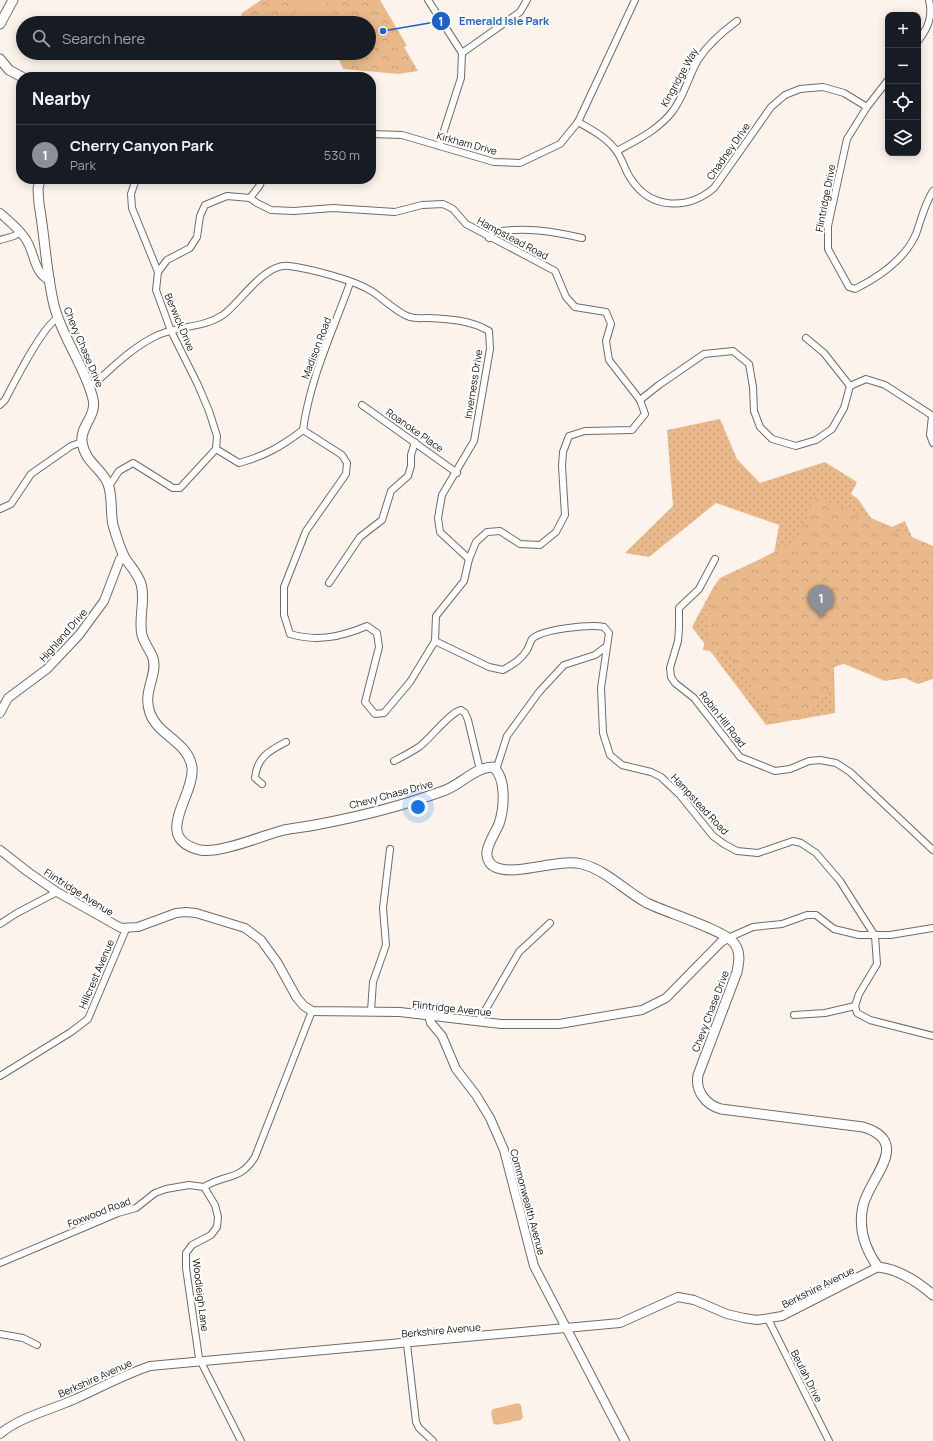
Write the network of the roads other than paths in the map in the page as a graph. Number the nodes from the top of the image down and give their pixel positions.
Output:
1 (14, 0) edge
2 (428, 0) edge
3 (527, 0) edge
4 (635, 0) edge
5 (929, 0) edge
6 (1, 21) edge
7 (737, 21) dead end
8 (921, 37) edge
9 (462, 53) junction
10 (0, 59) edge
11 (16, 74) edge
12 (885, 84) edge
13 (867, 107) junction
14 (578, 122) junction
15 (376, 134) edge
16 (439, 146) junction
17 (617, 151) junction
18 (39, 184) edge
19 (134, 184) edge
20 (260, 184) edge
21 (933, 191) edge
22 (250, 198) junction
23 (0, 213) edge
24 (20, 232) junction
25 (489, 238) junction
26 (582, 238) dead end
27 (0, 240) edge
28 (158, 272) junction
29 (50, 280) junction
30 (350, 283) junction
31 (58, 318) junction
32 (172, 331) junction
33 (806, 338) dead end
34 (89, 385) junction
35 (850, 386) junction
36 (640, 400) junction
37 (0, 405) edge
38 (362, 405) dead end
39 (933, 416) edge
40 (304, 430) junction
41 (82, 442) junction
42 (415, 442) junction
43 (933, 443) edge
44 (216, 448) junction
45 (457, 473) junction
46 (109, 486) junction
47 (0, 509) edge
48 (124, 556) junction
49 (469, 559) junction
50 (716, 560) dead end
51 (116, 570) junction
52 (133, 570) junction
53 (329, 584) dead end
54 (435, 641) junction
55 (608, 645) junction
56 (0, 713) edge
57 (286, 742) dead end
58 (394, 761) dead end
59 (480, 770) junction
60 (496, 770) junction
61 (262, 784) dead end
62 (390, 849) dead end
63 (0, 850) edge
64 (933, 850) edge
65 (56, 892) junction
66 (550, 923) dead end
67 (0, 924) edge
68 (933, 928) edge
69 (126, 929) junction
70 (875, 936) junction
71 (728, 938) junction
72 (854, 1006) junction
73 (312, 1011) junction
74 (371, 1011) junction
75 (429, 1015) junction
76 (794, 1015) dead end
77 (479, 1021) junction
78 (933, 1036) edge
79 (0, 1076) edge
80 (204, 1187) junction
81 (0, 1263) edge
82 (878, 1267) junction
83 (933, 1295) edge
84 (768, 1319) junction
85 (566, 1329) junction
86 (0, 1334) edge
87 (407, 1344) junction
88 (37, 1345) dead end
89 (201, 1363) junction
90 (0, 1434) edge
91 (241, 1441) edge
92 (433, 1441) edge
93 (625, 1441) edge
94 (829, 1441) edge

1 - 6 main road
2 - 9 street
3 - 9 street
4 - 14 street, Kirkham Drive
5 - 8 street
7 - 17 street, Kingridge Way
9 - 16 street
10 - 11 main road
12 - 13 street, Flintridge Drive
13 - 17 street, Chadney Drive
13 - 21 street, Flintridge Drive
14 - 16 street, Kirkham Drive
14 - 17 street, Chadney Drive
15 - 16 street, Kirkham Drive
18 - 29 main road, Chevy Chase Drive
19 - 28 street, Berwick Drive
20 - 22 street
22 - 25 street, Hampstead Road
22 - 28 street, Hampstead Road
23 - 24 street
24 - 27 street
24 - 29 street
25 - 26 street
25 - 36 street, Hampstead Road
28 - 32 street, Berwick Drive
29 - 31 main road, Chevy Chase Drive
30 - 32 street, Inverness Drive
30 - 40 street, Madison Road
30 - 45 street, Inverness Drive
31 - 34 main road, Chevy Chase Drive
31 - 37 street
32 - 34 street, Inverness Drive
32 - 44 street, Berwick Drive
33 - 35 street
34 - 41 main road, Chevy Chase Drive
35 - 36 street
35 - 39 street
36 - 49 street
38 - 42 street, Roanoke Place
39 - 43 street
40 - 44 street
40 - 54 street
41 - 46 main road, Chevy Chase Drive
41 - 47 street
42 - 45 street, Roanoke Place
42 - 53 street
44 - 46 street
45 - 49 street, Inverness Drive
46 - 48 main road, Chevy Chase Drive
48 - 51 street, Highland Drive
48 - 52 main road, Chevy Chase Drive
49 - 54 street
50 - 64 street, Robin Hill Road
51 - 52 street
51 - 56 street, Highland Drive
52 - 59 main road, Chevy Chase Drive
54 - 55 street, Hampstead Road
55 - 60 street
55 - 70 street, Hampstead Road
57 - 61 street
58 - 59 street
59 - 60 main road
60 - 71 main road
62 - 74 street
63 - 65 street, Flintridge Avenue
65 - 67 street
65 - 69 street, Flintridge Avenue
66 - 77 street
68 - 70 street, Flintridge Avenue
69 - 73 street
69 - 79 street, Hillcrest Avenue
70 - 71 street, Flintridge Avenue
70 - 72 street, Hampstead Road
71 - 77 street, Flintridge Avenue
71 - 82 main road, Chevy Chase Drive
72 - 76 street
72 - 78 street
73 - 74 street, Flintridge Avenue
73 - 80 street
74 - 75 street, Flintridge Avenue
75 - 77 street, Flintridge Avenue
75 - 85 street, Commonwealth Avenue
80 - 81 street, Foxwood Road
80 - 89 street, Woodleigh Lane
82 - 83 main road
82 - 84 street, Berkshire Avenue
84 - 85 street, Berkshire Avenue
84 - 94 street, Beulah Drive
85 - 87 street, Berkshire Avenue
85 - 93 street, Commonwealth Avenue
86 - 88 street
87 - 89 street, Berkshire Avenue
87 - 92 street
89 - 90 street, Berkshire Avenue
89 - 91 street, Woodleigh Lane

